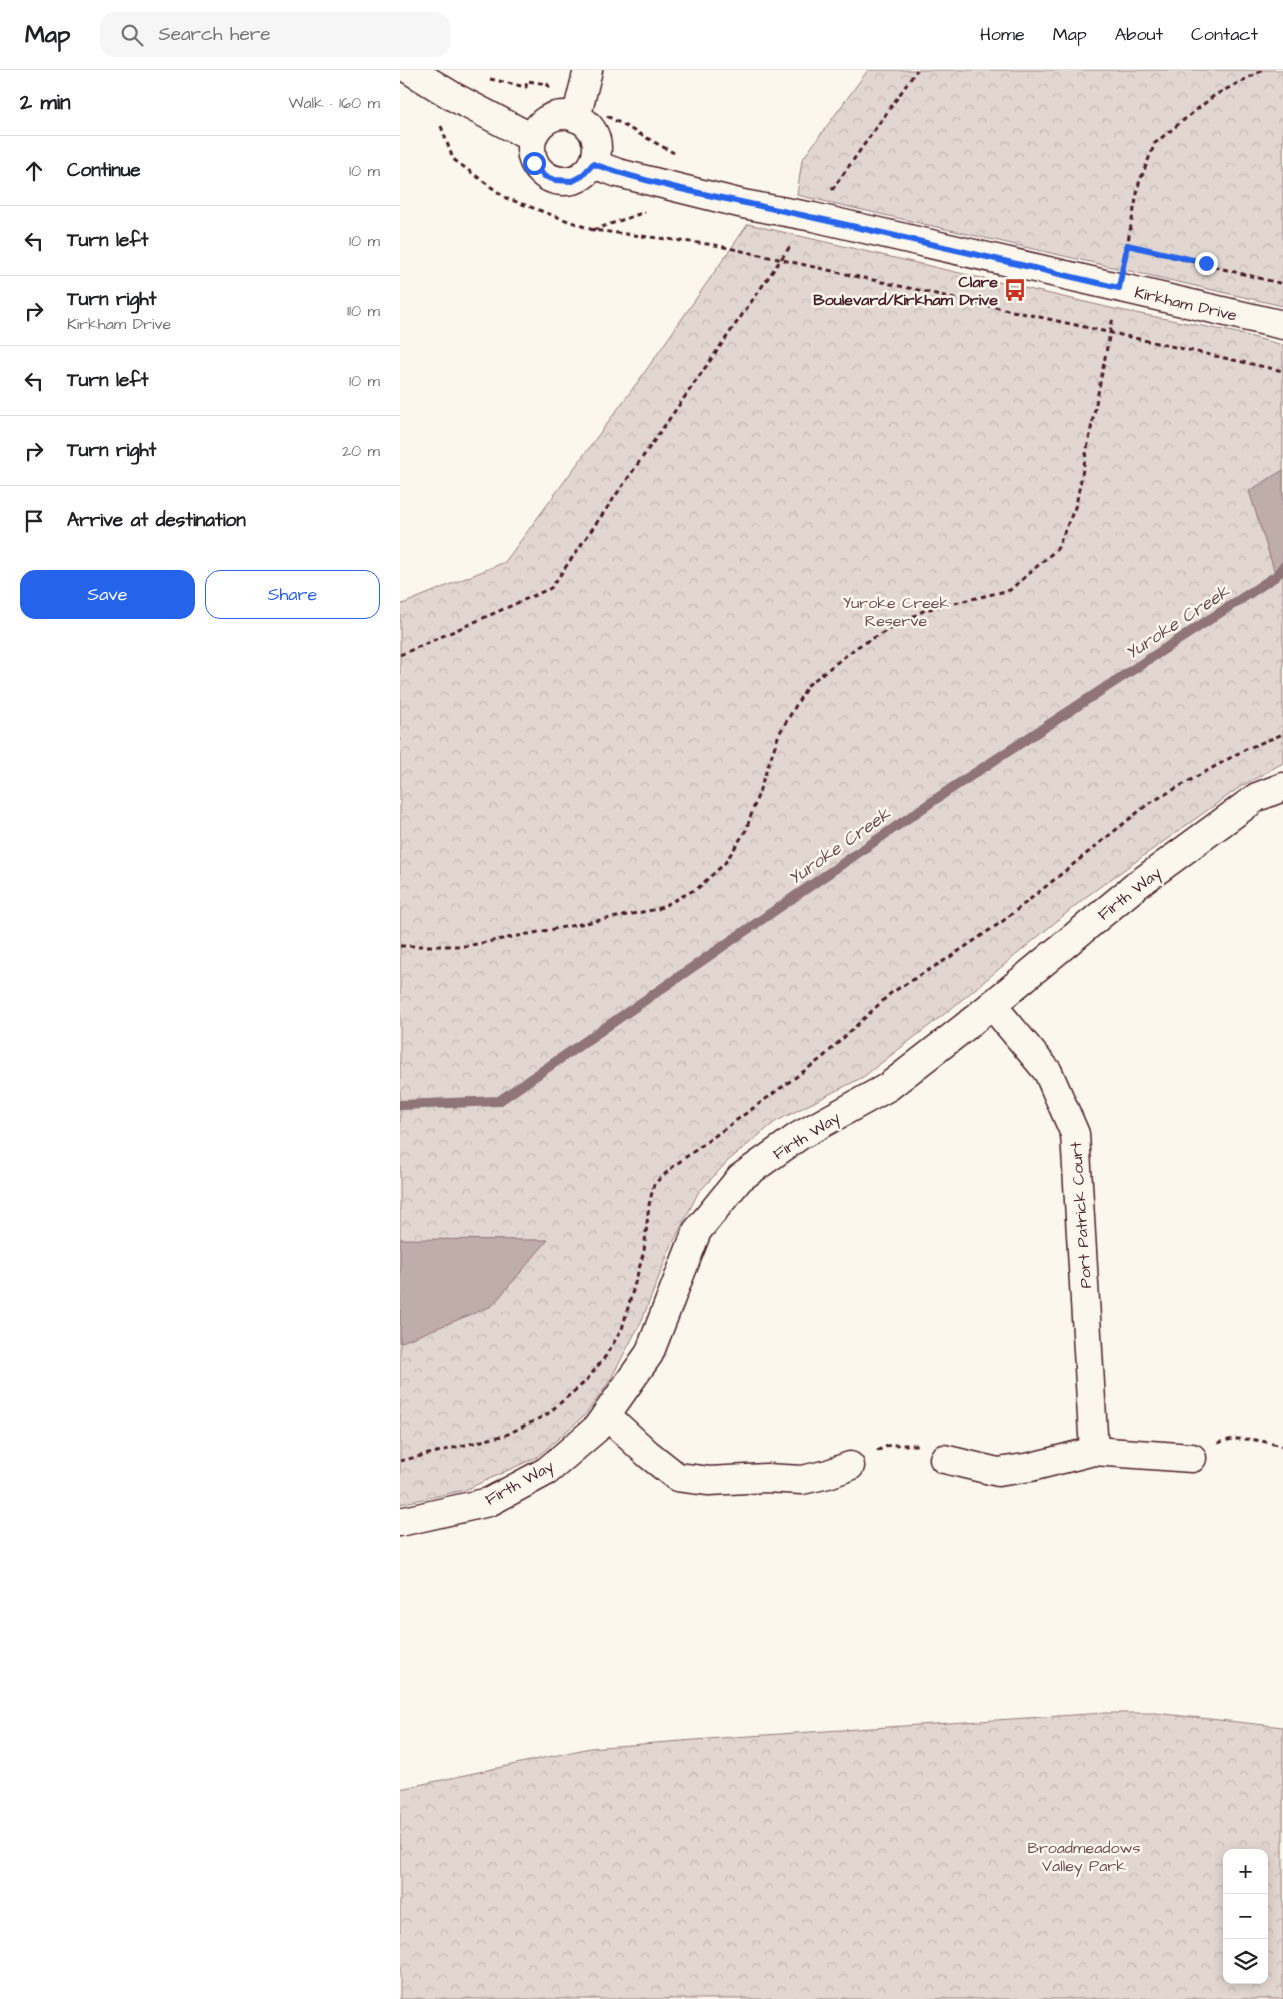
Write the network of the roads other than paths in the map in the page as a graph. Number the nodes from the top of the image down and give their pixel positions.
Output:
1 (410, 70) edge
2 (588, 70) edge
3 (576, 118) junction
4 (532, 138) junction
5 (593, 164) junction
6 (1283, 325) edge
7 (1283, 787) edge
8 (992, 1006) junction
9 (606, 1415) junction
10 (1094, 1451) junction
11 (1192, 1458) road end
12 (944, 1459) road end
13 (850, 1466) road end
14 (400, 1522) edge

1 - 4 street
2 - 3 street
3 - 4 street
3 - 5 street
4 - 5 street
5 - 6 street, Kirkham Drive
7 - 8 street, Firth Way
8 - 9 street, Firth Way
8 - 10 street, Port Patrick Court
9 - 13 street
9 - 14 street, Firth Way
10 - 11 street
10 - 12 street

